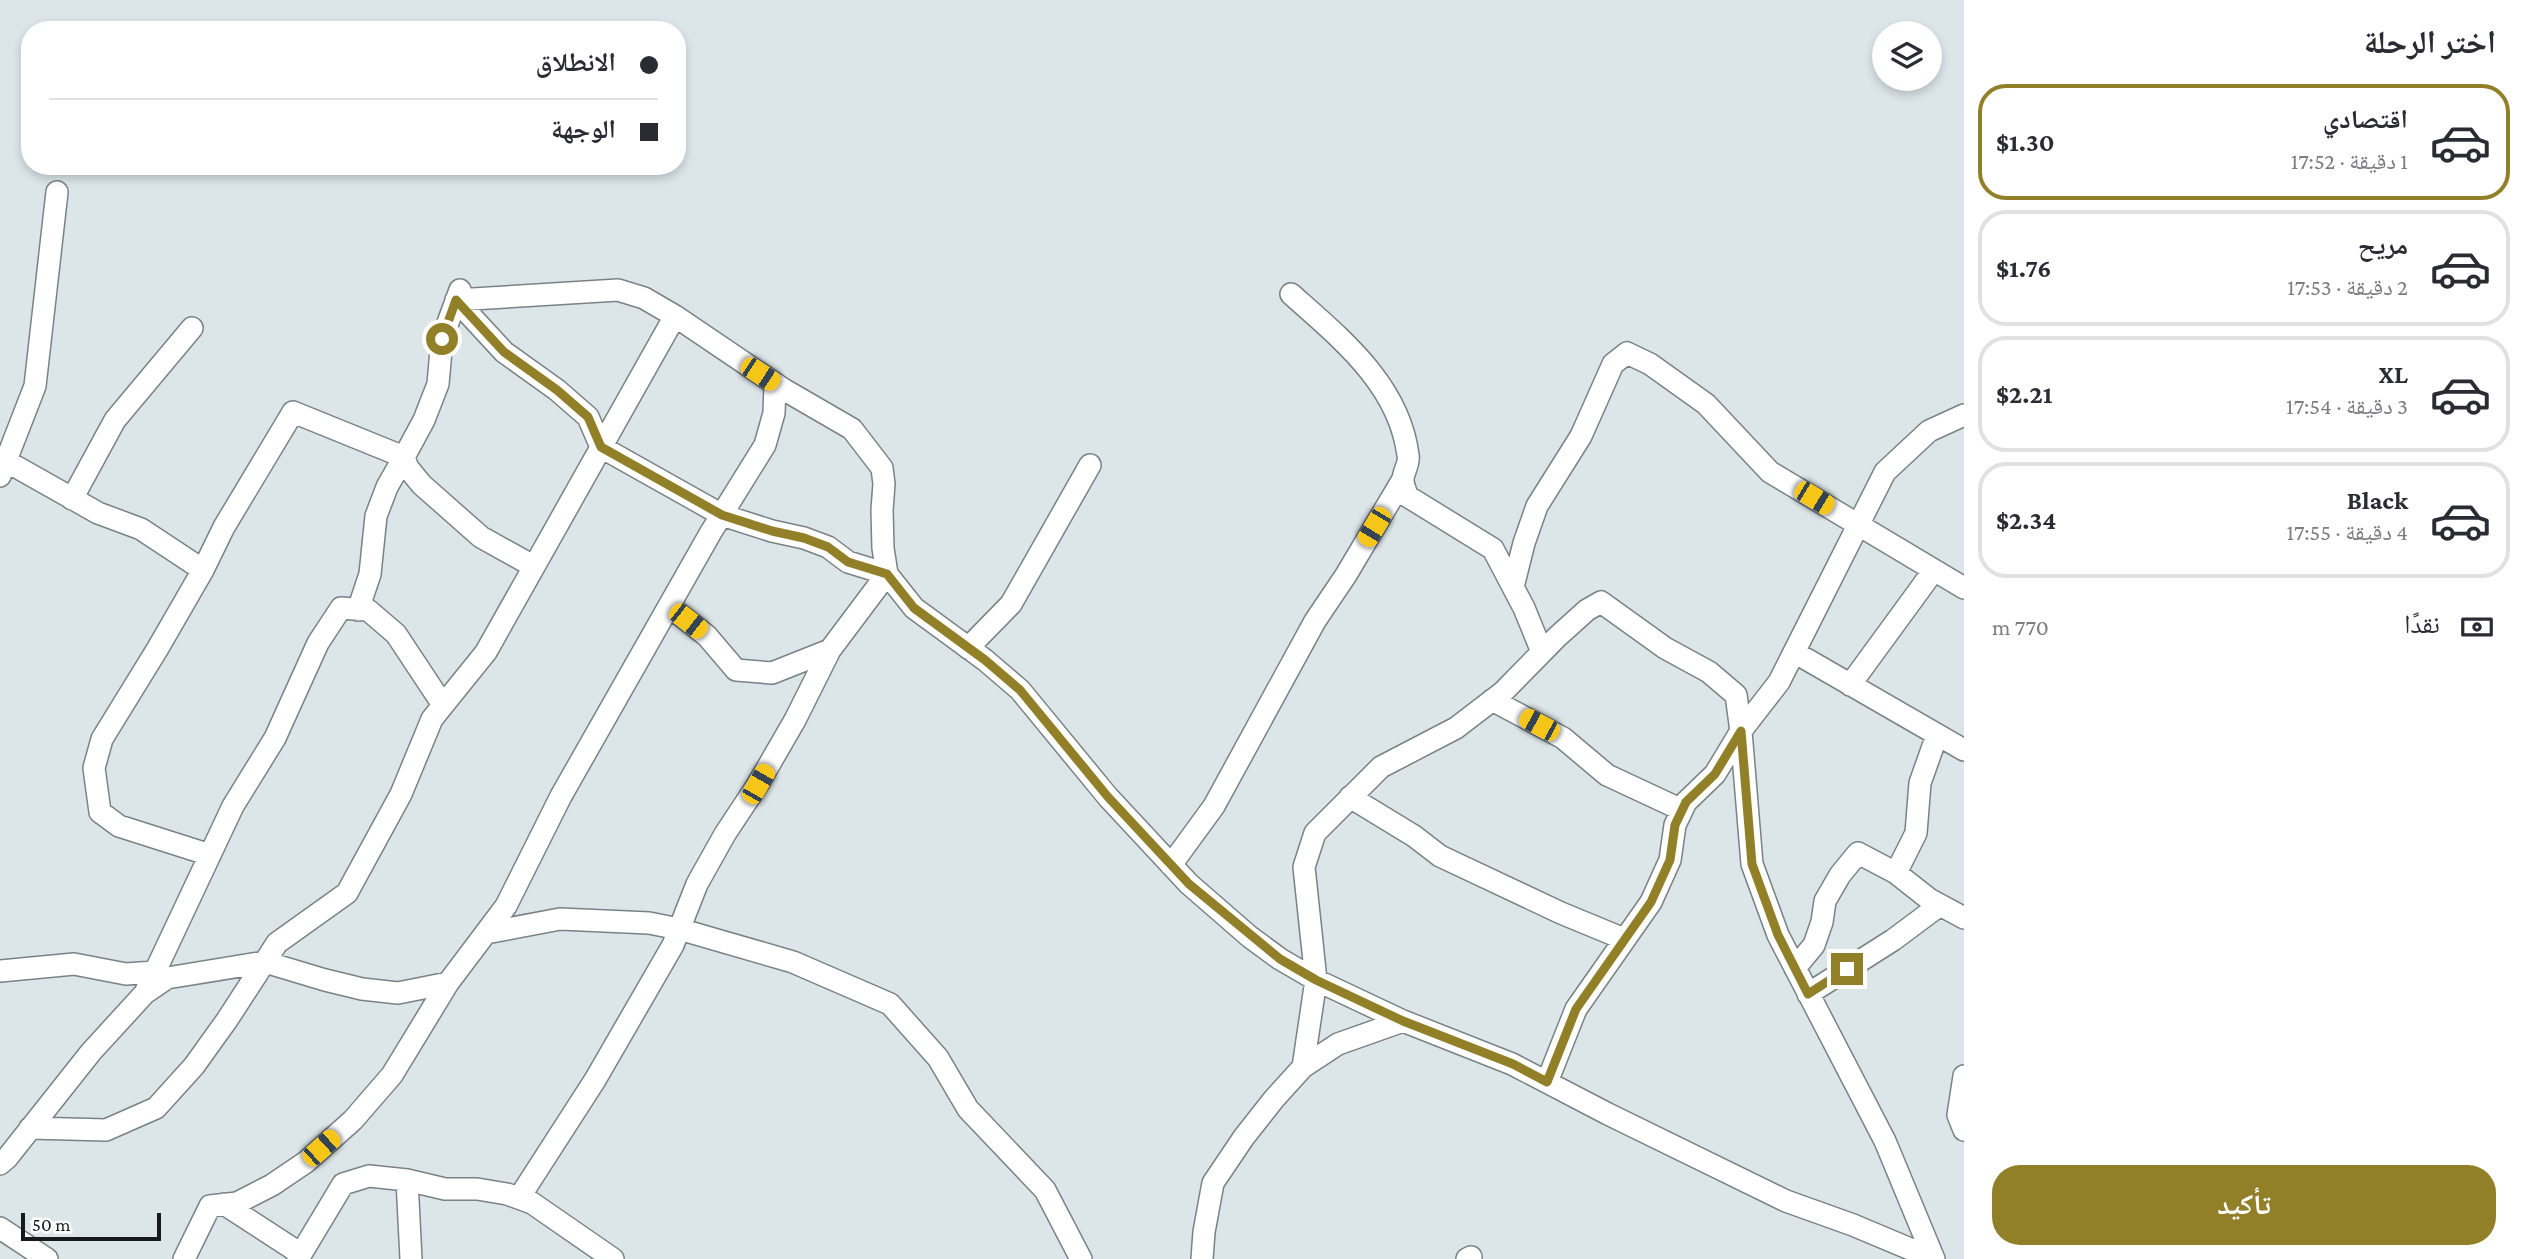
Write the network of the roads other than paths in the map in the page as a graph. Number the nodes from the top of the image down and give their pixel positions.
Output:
1 (58, 192) dead end
2 (458, 294) junction
3 (1291, 294) dead end
4 (675, 316) junction
5 (192, 328) dead end
6 (775, 383) junction
7 (1964, 415) edge
8 (601, 447) junction
9 (404, 457) junction
10 (1090, 466) dead end
11 (3, 469) edge
12 (1403, 479) junction
13 (72, 499) junction
14 (722, 515) junction
15 (1859, 524) junction
16 (533, 566) junction
17 (204, 570) junction
18 (1934, 570) junction
19 (887, 574) junction
20 (1513, 587) junction
21 (1964, 587) edge
22 (669, 606) junction
23 (358, 610) junction
24 (968, 648) junction
25 (830, 650) junction
26 (1542, 652) junction
27 (1794, 653) junction
28 (1850, 684) junction
29 (1492, 701) junction
30 (443, 705) junction
31 (1741, 731) junction
32 (1937, 735) junction
33 (1964, 750) edge
34 (1350, 797) junction
35 (1682, 810) junction
36 (210, 855) junction
37 (1171, 865) junction
38 (1896, 873) junction
39 (1940, 905) junction
40 (1964, 918) edge
41 (679, 929) junction
42 (486, 933) junction
43 (1624, 939) junction
44 (265, 962) junction
45 (1795, 968) junction
46 (0, 971) edge
47 (161, 975) junction
48 (1316, 980) junction
49 (447, 983) junction
50 (1808, 994) junction
51 (1403, 1021) junction
52 (1303, 1067) junction
53 (1964, 1076) edge
54 (1547, 1082) junction
55 (30, 1128) junction
56 (1964, 1130) edge
57 (0, 1164) edge
58 (407, 1180) junction
59 (519, 1198) junction
60 (224, 1204) junction
61 (0, 1228) edge
62 (299, 1256) edge
63 (47, 1259) edge
64 (184, 1259) edge
65 (411, 1259) edge
66 (613, 1259) edge
67 (1081, 1259) edge
68 (1202, 1259) edge

1 - 11 street
2 - 4 street
2 - 8 street
2 - 9 street
3 - 12 street
4 - 6 street
4 - 8 street
5 - 13 street
6 - 14 street
6 - 19 street
7 - 15 street
8 - 14 street
8 - 16 street
9 - 16 street
9 - 17 street
9 - 23 street
10 - 24 street
11 - 13 street
12 - 20 street
12 - 37 street
13 - 17 street
14 - 19 street
14 - 22 street
15 - 18 street
15 - 20 street
15 - 27 street
16 - 30 street
17 - 36 street
18 - 21 street
18 - 28 street
19 - 24 street
19 - 25 street
20 - 26 street
22 - 25 street
22 - 42 street
23 - 30 street
23 - 36 street
24 - 37 street
25 - 41 street
26 - 29 street
26 - 31 street
27 - 28 street
27 - 31 street
28 - 32 street
29 - 34 street
29 - 35 street
30 - 44 street
31 - 35 street
31 - 45 street
32 - 33 street
32 - 38 street
34 - 43 street
34 - 48 street
35 - 43 street
36 - 47 street
37 - 48 street
38 - 39 street
38 - 45 street
39 - 40 street
39 - 50 street
41 - 42 street
41 - 59 street
41 - 67 street
42 - 49 street
43 - 54 street
44 - 47 street
44 - 49 street
44 - 55 street
45 - 50 street
46 - 47 street
47 - 55 street
48 - 51 street
48 - 52 street
49 - 60 street
50 - 54 street
51 - 52 street
51 - 54 street
52 - 68 street
53 - 56 street
55 - 57 street
58 - 59 street
58 - 62 street
58 - 65 street
59 - 66 street
60 - 62 street
60 - 64 street
61 - 63 street

